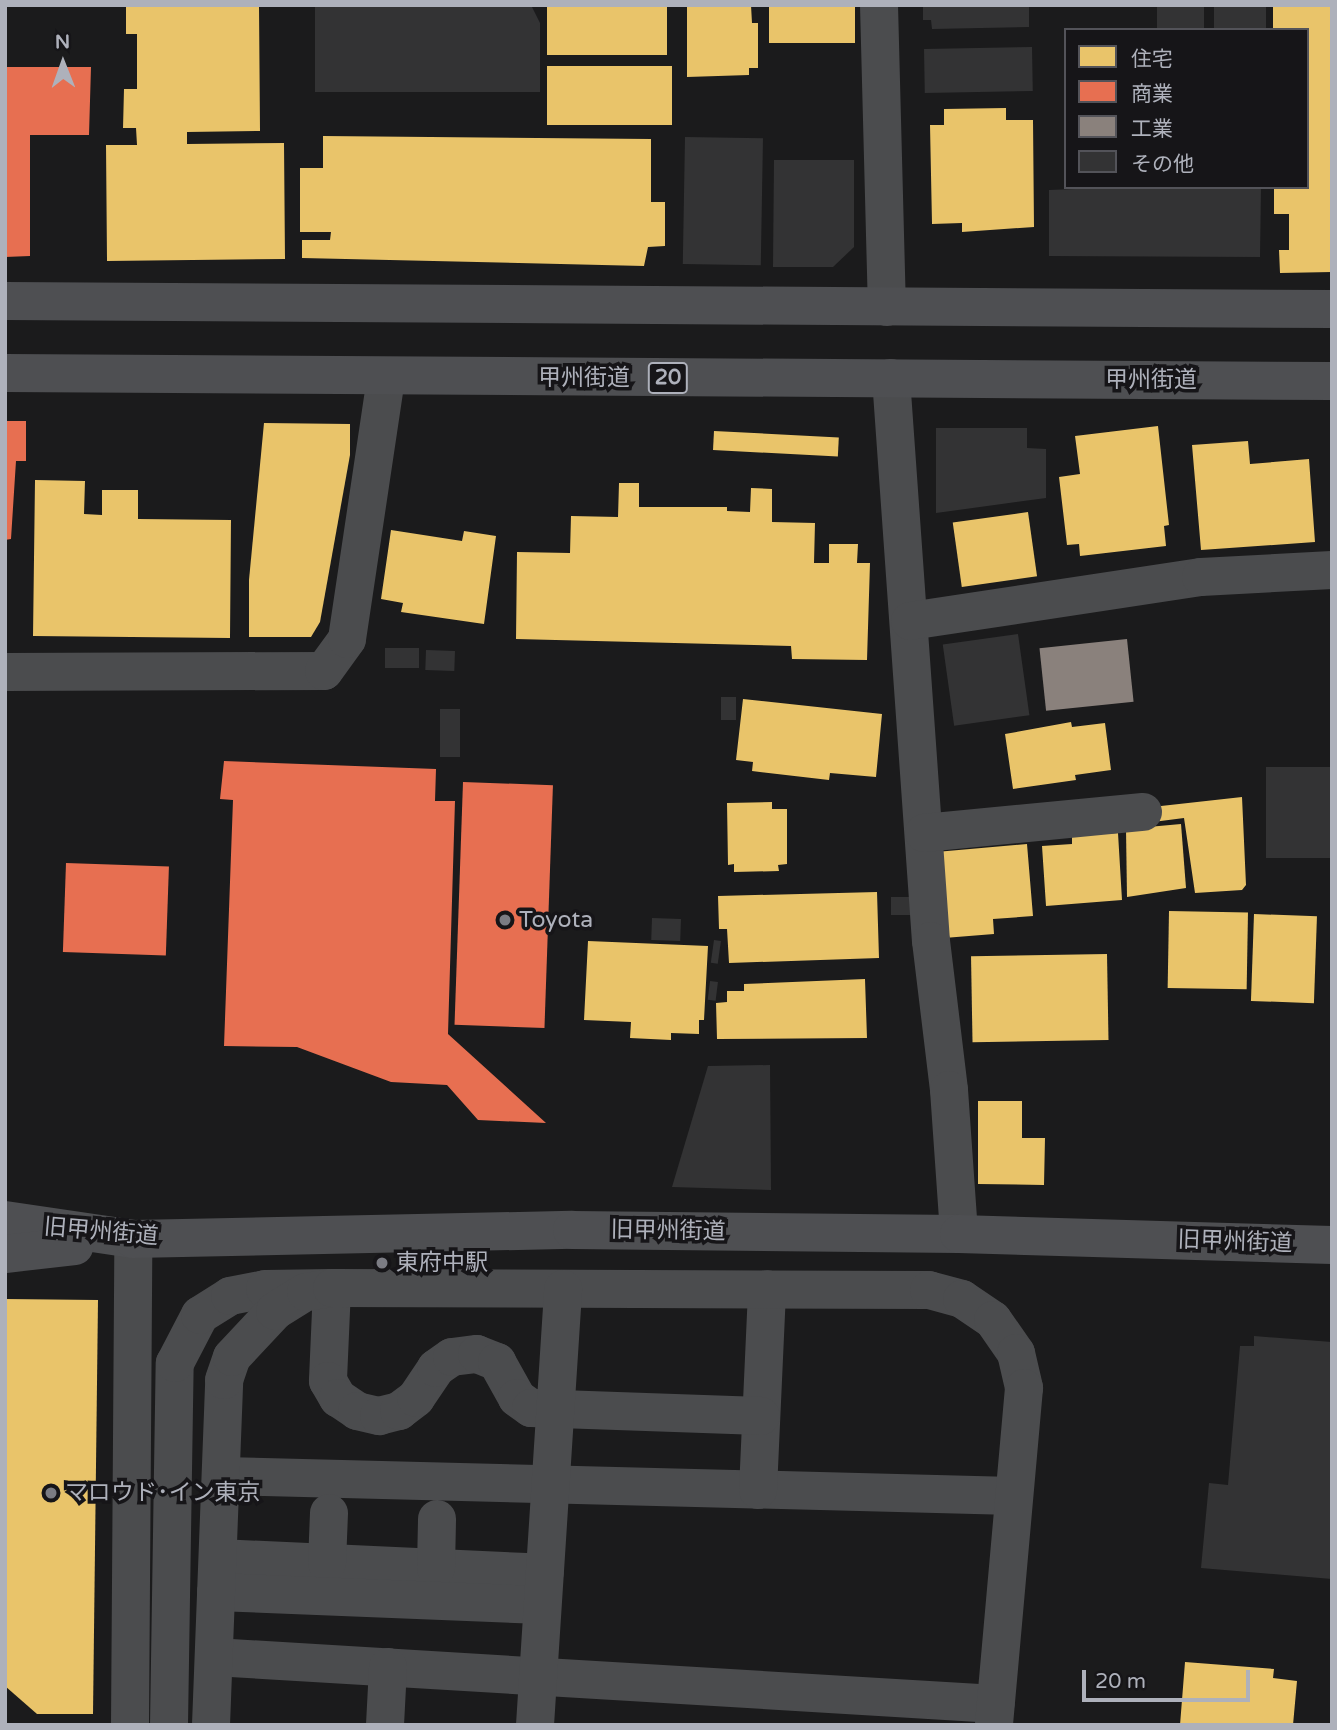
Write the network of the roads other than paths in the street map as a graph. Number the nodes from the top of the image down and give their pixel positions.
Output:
1 (879, 5) edge
2 (5, 301) edge
3 (887, 307) junction
4 (1332, 309) edge
5 (5, 373) edge
6 (386, 378) junction
7 (891, 378) junction
8 (1332, 381) edge
9 (1332, 570) edge
10 (910, 621) junction
11 (5, 672) edge
12 (1143, 812) dead end
13 (924, 833) junction
14 (5, 1220) edge
15 (959, 1234) junction
16 (133, 1239) junction
17 (1332, 1245) edge
18 (5, 1254) edge
19 (332, 1288) junction
20 (564, 1289) junction
21 (767, 1289) junction
22 (133, 1323) junction
23 (175, 1363) junction
24 (556, 1413) junction
25 (761, 1416) junction
26 (221, 1476) junction
27 (551, 1485) junction
28 (758, 1490) junction
29 (1014, 1496) junction
30 (329, 1513) dead end
31 (437, 1519) dead end
32 (327, 1563) junction
33 (436, 1568) junction
34 (217, 1575) junction
35 (544, 1589) junction
36 (214, 1657) junction
37 (388, 1667) junction
38 (538, 1676) junction
39 (995, 1715) edge
40 (131, 1725) edge
41 (169, 1725) edge
42 (211, 1725) edge
43 (385, 1725) edge
44 (535, 1725) edge

1 - 3 street
2 - 3 main road
3 - 4 main road
5 - 6 main road, 甲州街道 / 20
6 - 7 main road, 甲州街道 / 20
6 - 11 street
7 - 8 main road, 甲州街道 / 20
7 - 10 street
9 - 10 street
10 - 13 street
12 - 13 street
13 - 15 street
14 - 16 main road, 旧甲州街道
15 - 16 main road, 旧甲州街道
15 - 17 main road, 旧甲州街道
16 - 18 main road
16 - 22 street
19 - 20 street
19 - 23 street
19 - 24 street
19 - 26 street
20 - 21 street
20 - 24 street
21 - 25 street
21 - 29 street
22 - 23 street
22 - 40 street
23 - 41 street
24 - 25 street
24 - 27 street
25 - 28 street
26 - 27 street
26 - 34 street
27 - 28 street
27 - 35 street
28 - 29 street
29 - 39 street
30 - 32 street
31 - 33 street
32 - 33 street
32 - 34 street
33 - 35 street
34 - 35 street
34 - 36 street
35 - 38 street
36 - 37 street
36 - 42 street
37 - 38 street
37 - 43 street
38 - 39 street
38 - 44 street

